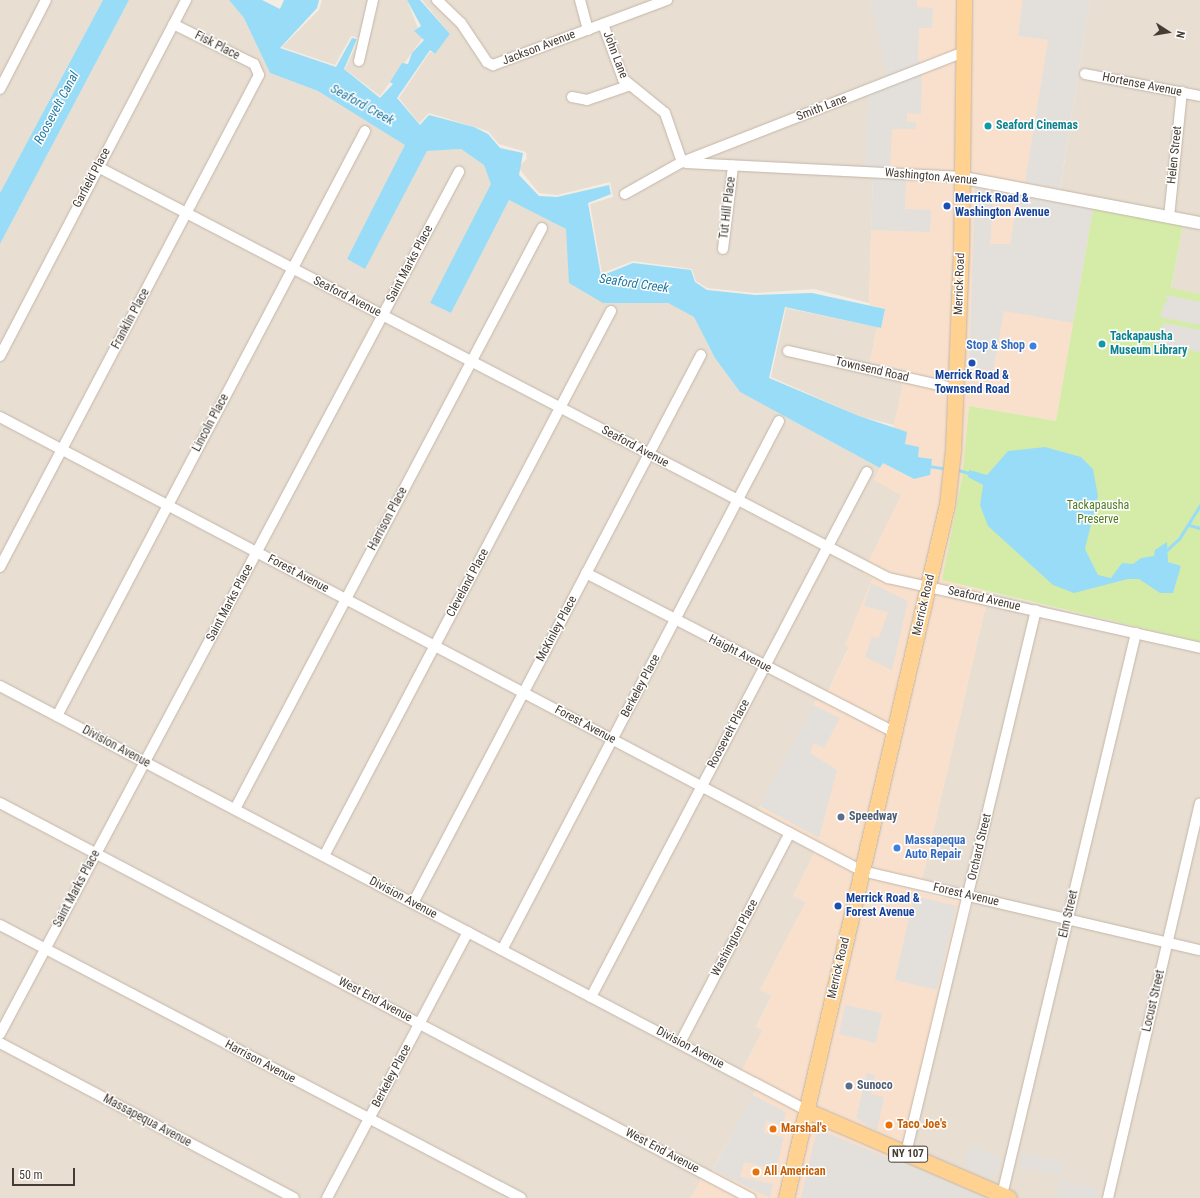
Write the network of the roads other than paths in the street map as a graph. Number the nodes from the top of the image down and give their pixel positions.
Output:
1 (46, 0) edge
2 (186, 0) edge
3 (373, 0) edge
4 (437, 0) edge
5 (580, 0) edge
6 (667, 0) edge
7 (964, 0) edge
8 (173, 24) junction
9 (603, 24) junction
10 (588, 30) junction
11 (962, 53) junction
12 (359, 61) dead end
13 (259, 70) joint
14 (1085, 74) dead end
15 (628, 86) junction
16 (0, 89) edge
17 (1182, 92) junction
18 (1200, 96) edge
19 (572, 97) dead end
20 (365, 131) dead end
21 (682, 162) junction
22 (733, 166) junction
23 (98, 167) junction
24 (459, 172) dead end
25 (959, 177) junction
26 (625, 194) dead end
27 (187, 214) junction
28 (1169, 217) junction
29 (1200, 223) edge
30 (542, 228) dead end
31 (723, 249) dead end
32 (293, 269) junction
33 (611, 311) dead end
34 (383, 315) junction
35 (788, 351) dead end
36 (701, 355) dead end
37 (0, 356) edge
38 (472, 362) junction
39 (956, 389) junction
40 (560, 408) junction
41 (0, 417) edge
42 (780, 421) dead end
43 (62, 450) junction
44 (649, 454) junction
45 (866, 472) dead end
46 (738, 501) junction
47 (168, 505) junction
48 (827, 547) junction
49 (257, 552) junction
50 (0, 567) edge
51 (586, 573) junction
52 (929, 586) junction
53 (346, 599) junction
54 (1036, 610) junction
55 (676, 620) junction
56 (1136, 633) junction
57 (435, 646) junction
58 (1200, 648) edge
59 (764, 666) junction
60 (0, 686) edge
61 (523, 692) junction
62 (57, 716) junction
63 (894, 732) junction
64 (612, 740) junction
65 (145, 762) junction
66 (702, 786) junction
67 (0, 803) edge
68 (1200, 804) edge
69 (235, 810) junction
70 (790, 833) junction
71 (96, 854) junction
72 (324, 856) junction
73 (862, 871) junction
74 (968, 896) junction
75 (413, 903) junction
76 (1068, 919) junction
77 (0, 925) edge
78 (468, 932) junction
79 (1168, 942) junction
80 (46, 949) junction
81 (502, 950) junction
82 (1200, 950) edge
83 (591, 997) junction
84 (419, 1024) junction
85 (0, 1034) edge
86 (0, 1043) edge
87 (680, 1043) junction
88 (806, 1110) junction
89 (369, 1119) junction
90 (906, 1153) junction
91 (1006, 1196) edge
92 (294, 1198) edge
93 (327, 1198) edge
94 (521, 1198) edge
95 (750, 1198) edge
96 (786, 1198) edge
97 (1108, 1198) edge

1 - 16 street
2 - 8 street, Garfield Place
3 - 12 street
4 - 10 street, Jackson Avenue
5 - 10 street
6 - 9 street, Jackson Avenue
7 - 11 main road, Merrick Road
8 - 13 street, Fisk Place
8 - 23 street, Garfield Place
9 - 10 street, Jackson Avenue
9 - 15 street, John Lane
11 - 21 street, Smith Lane
11 - 25 main road, Merrick Road
13 - 27 street, Franklin Place
14 - 17 street, Hortense Avenue
15 - 19 street, John Lane
15 - 21 street, John Lane
17 - 18 street, Hortense Avenue
17 - 28 street, Helen Street
20 - 32 street, Lincoln Place
21 - 22 street, Washington Avenue
21 - 26 street, Smith Lane
22 - 25 street, Washington Avenue
22 - 31 street, Tut Hill Place
23 - 27 street, Seaford Avenue
23 - 37 street, Garfield Place
24 - 34 street, Saint Marks Place
25 - 28 street, Washington Avenue
25 - 39 main road, Merrick Road
27 - 32 street, Seaford Avenue
27 - 43 street, Franklin Place
28 - 29 street, Washington Avenue
30 - 38 street, Harrison Place
32 - 34 street, Seaford Avenue
32 - 47 street, Lincoln Place
33 - 40 street, Cleveland Place
34 - 38 street, Seaford Avenue
34 - 49 street, Saint Marks Place
35 - 39 street, Townsend Road
36 - 44 street, McKinley Place
38 - 40 street, Seaford Avenue
38 - 53 street, Harrison Place
39 - 52 main road, Merrick Road
40 - 44 street, Seaford Avenue
40 - 57 street, Cleveland Place
41 - 43 street, Forest Avenue
42 - 46 street, Berkeley Place
43 - 47 street, Forest Avenue
43 - 50 street, Franklin Place
44 - 46 street, Seaford Avenue
44 - 51 street, McKinley Place
45 - 48 street, Roosevelt Place
46 - 48 street, Seaford Avenue
46 - 55 street, Berkeley Place
47 - 49 street, Forest Avenue
47 - 62 street, Lincoln Place
48 - 52 street, Seaford Avenue
48 - 59 street, Roosevelt Place
49 - 53 street, Forest Avenue
49 - 65 street, Saint Marks Place
51 - 55 street, Haight Avenue
51 - 61 street, McKinley Place
52 - 54 street, Seaford Avenue
52 - 63 main road, Merrick Road
53 - 57 street, Forest Avenue
53 - 69 street, Harrison Place
54 - 56 street, Seaford Avenue
54 - 74 street, Orchard Street
55 - 59 street, Haight Avenue
55 - 64 street, Berkeley Place
56 - 58 street, Seaford Avenue
56 - 76 street, Elm Street
57 - 61 street, Forest Avenue
57 - 72 street, Cleveland Place
59 - 63 street, Haight Avenue
59 - 66 street, Roosevelt Place
60 - 62 street, Division Avenue
61 - 64 street, Forest Avenue
61 - 75 street, McKinley Place
62 - 65 street, Division Avenue
63 - 73 main road, Merrick Road
64 - 66 street, Forest Avenue
64 - 81 street, Berkeley Place
65 - 69 street, Division Avenue
65 - 71 street, Saint Marks Place
66 - 70 street, Forest Avenue
66 - 83 street, Roosevelt Place
67 - 71 street, West End Avenue
68 - 79 street, Locust Street
69 - 72 street, Division Avenue
70 - 73 street, Forest Avenue
70 - 87 street, Washington Place
71 - 80 street, Saint Marks Place
71 - 84 street, West End Avenue
72 - 75 street, Division Avenue
73 - 74 street, Forest Avenue
73 - 88 main road, Merrick Road
74 - 76 street, Forest Avenue
74 - 90 street, Orchard Street
75 - 78 street, Division Avenue
76 - 79 street, Forest Avenue
76 - 91 street, Elm Street
77 - 80 street, Harrison Avenue
78 - 81 street, Division Avenue
78 - 84 street, Berkeley Place
79 - 82 street, Forest Avenue
79 - 97 street, Locust Street
80 - 85 street, Saint Marks Place
80 - 89 street, Harrison Avenue
81 - 83 street, Division Avenue
83 - 87 street, Division Avenue
84 - 89 street, Berkeley Place
84 - 95 street, West End Avenue
86 - 92 street, Massapequa Avenue
87 - 88 street, Division Avenue
88 - 90 main road, NY 107
88 - 96 main road, Merrick Road
89 - 93 street, Berkeley Place
89 - 94 street, Harrison Avenue
90 - 91 main road, NY 107

